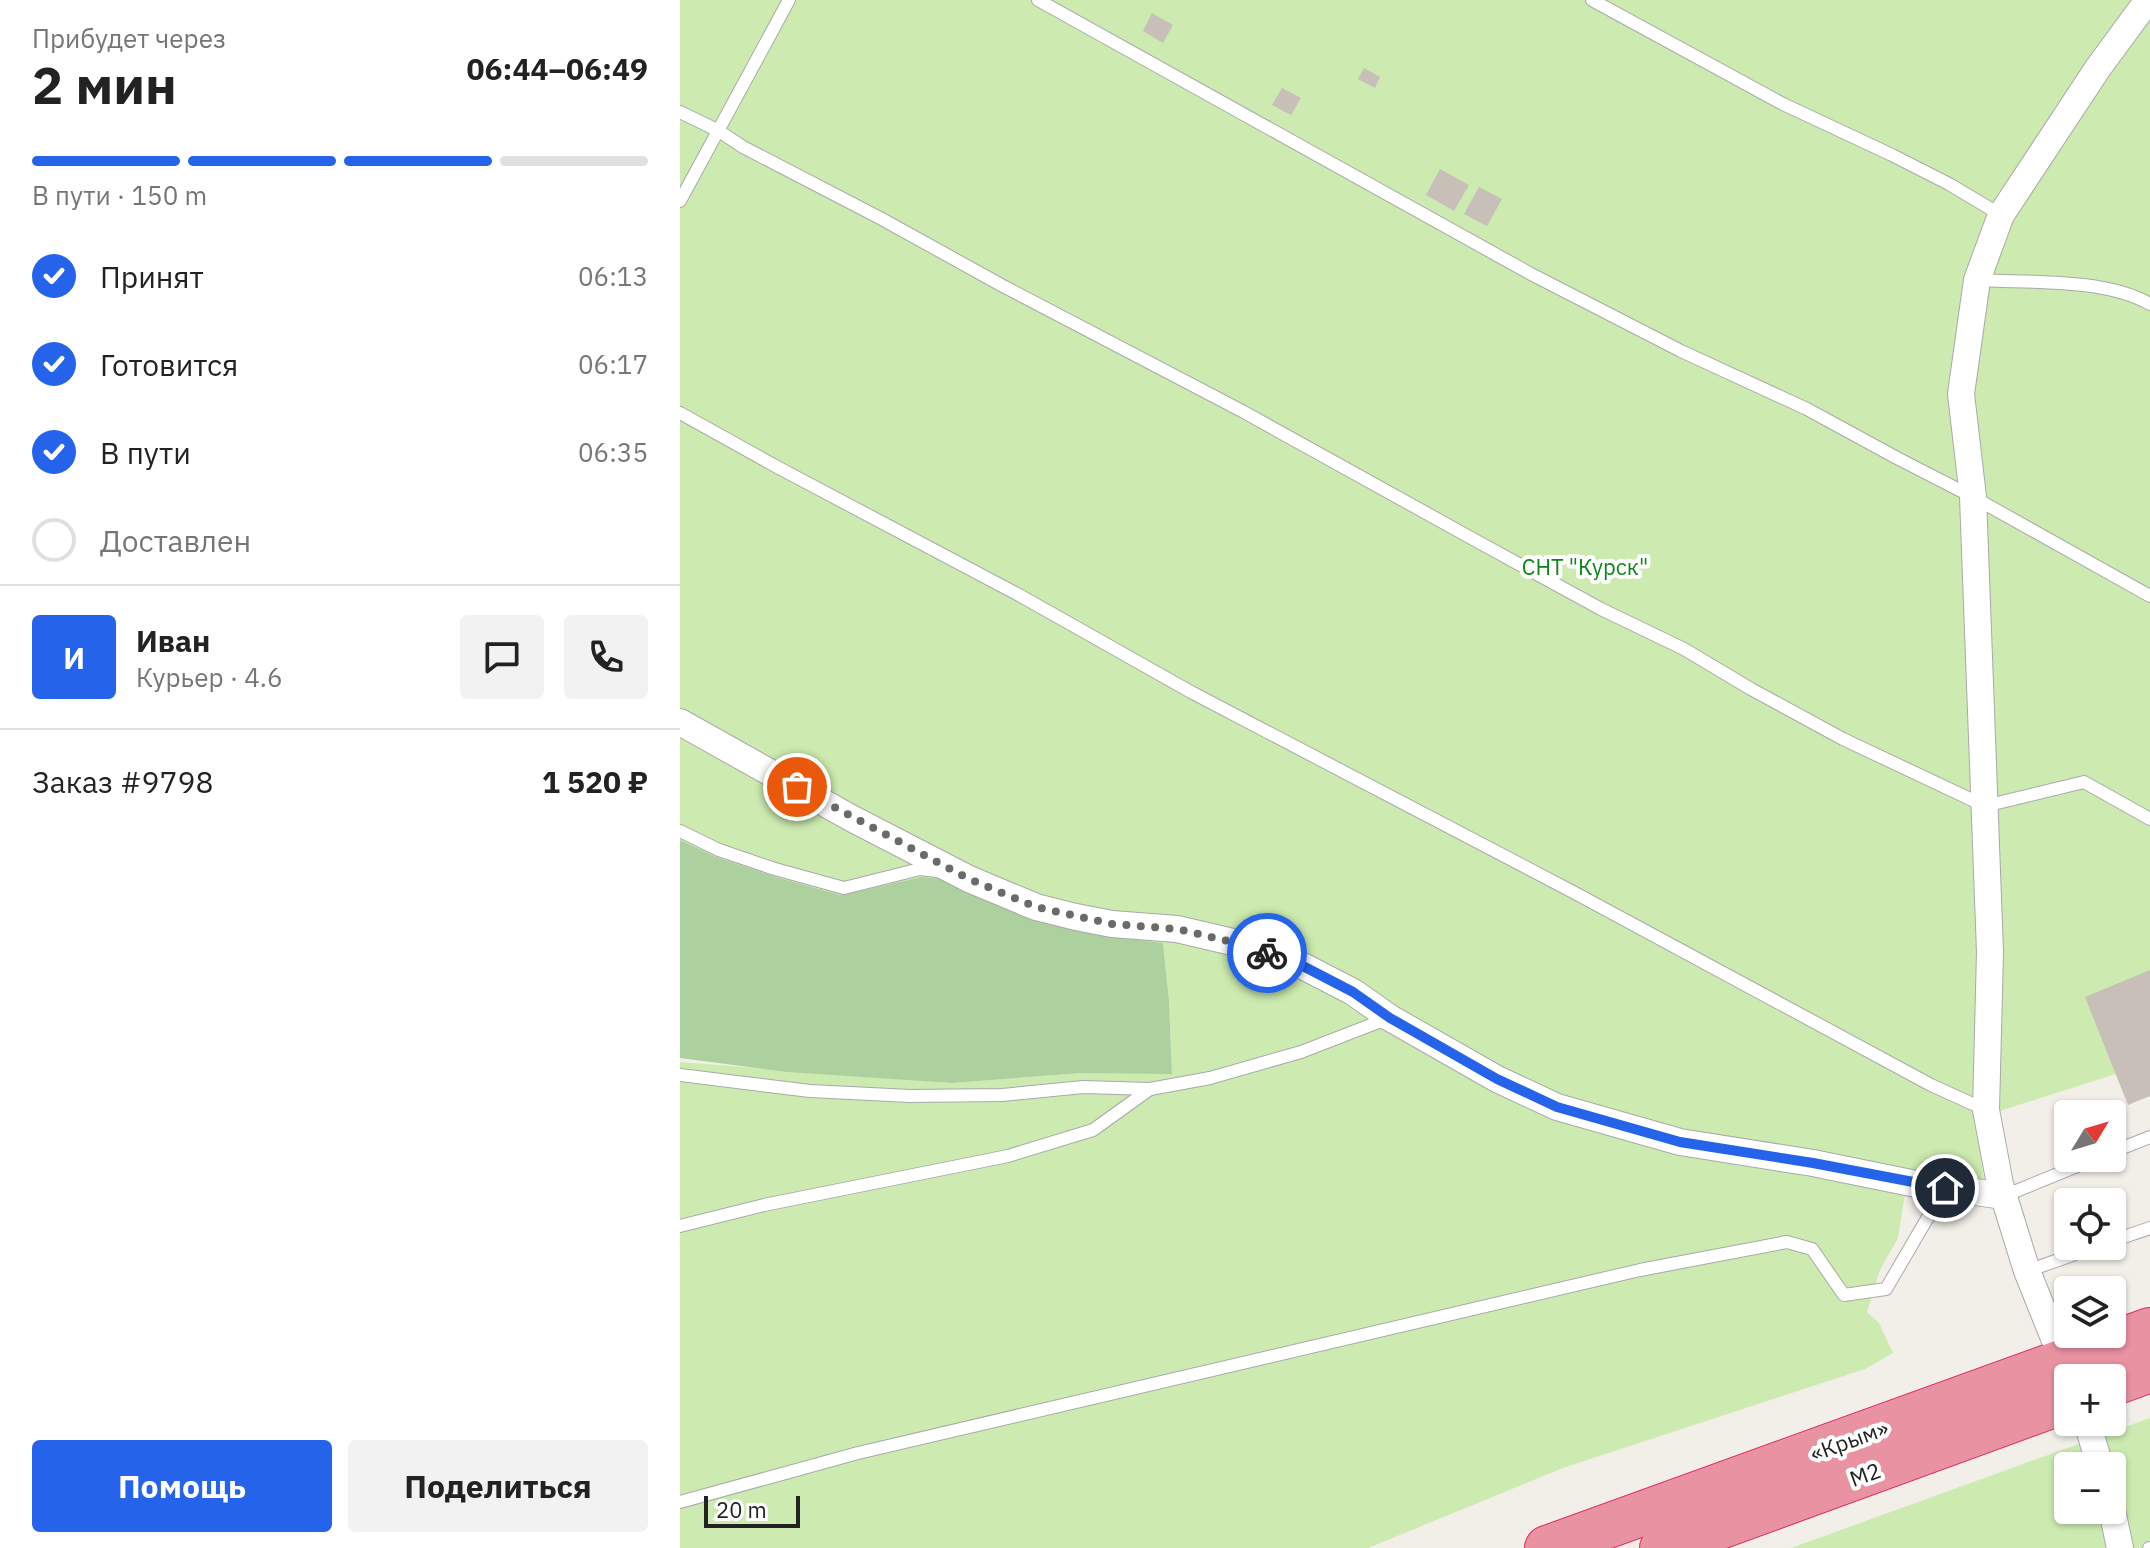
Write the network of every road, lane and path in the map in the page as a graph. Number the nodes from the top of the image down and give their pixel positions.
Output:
1 (789, 0) edge
2 (1038, 0) edge
3 (1592, 0) edge
4 (2148, 0) edge
5 (680, 112) edge
6 (719, 131) junction
7 (680, 201) edge
8 (2001, 215) junction
9 (1977, 280) junction
10 (2150, 304) edge
11 (680, 413) edge
12 (1973, 497) junction
13 (2150, 596) edge
14 (680, 722) edge
15 (1985, 806) junction
16 (2150, 819) edge
17 (680, 831) edge
18 (957, 873) junction
19 (1390, 1018) junction
20 (680, 1075) edge
21 (1150, 1089) junction
22 (1986, 1110) junction
23 (2150, 1137) edge
24 (2126, 1146) edge
25 (2063, 1172) edge
26 (1945, 1188) junction
27 (2004, 1196) junction
28 (680, 1226) edge
29 (2150, 1228) edge
30 (2126, 1236) edge
31 (2058, 1260) edge
32 (2027, 1271) junction
33 (2150, 1330) edge
34 (2060, 1364) edge
35 (2094, 1364) edge
36 (2150, 1370) edge
37 (2126, 1379) edge
38 (2054, 1385) edge
39 (2054, 1386) edge
40 (680, 1502) edge
41 (2115, 1524) edge
42 (1547, 1548) edge
43 (1662, 1548) edge
44 (2120, 1548) edge

1 - 6 lane
2 - 12 lane
3 - 8 lane
4 - 8 street
5 - 6 lane
6 - 7 lane
6 - 15 lane
8 - 9 street
9 - 10 lane
9 - 12 street
11 - 22 lane
12 - 13 lane
12 - 15 street
14 - 18 street
15 - 16 lane
15 - 22 street
17 - 18 lane
18 - 19 street
19 - 21 lane
19 - 26 street
20 - 21 lane
21 - 28 lane
22 - 27 street
23 - 24 lane
25 - 27 lane
26 - 27 street
26 - 40 lane
27 - 32 street
29 - 30 lane
31 - 32 lane
32 - 34 street
33 - 35 highway, «Крым»
36 - 37 highway
38 - 42 highway, «Крым»
39 - 43 highway, М2
41 - 44 street

